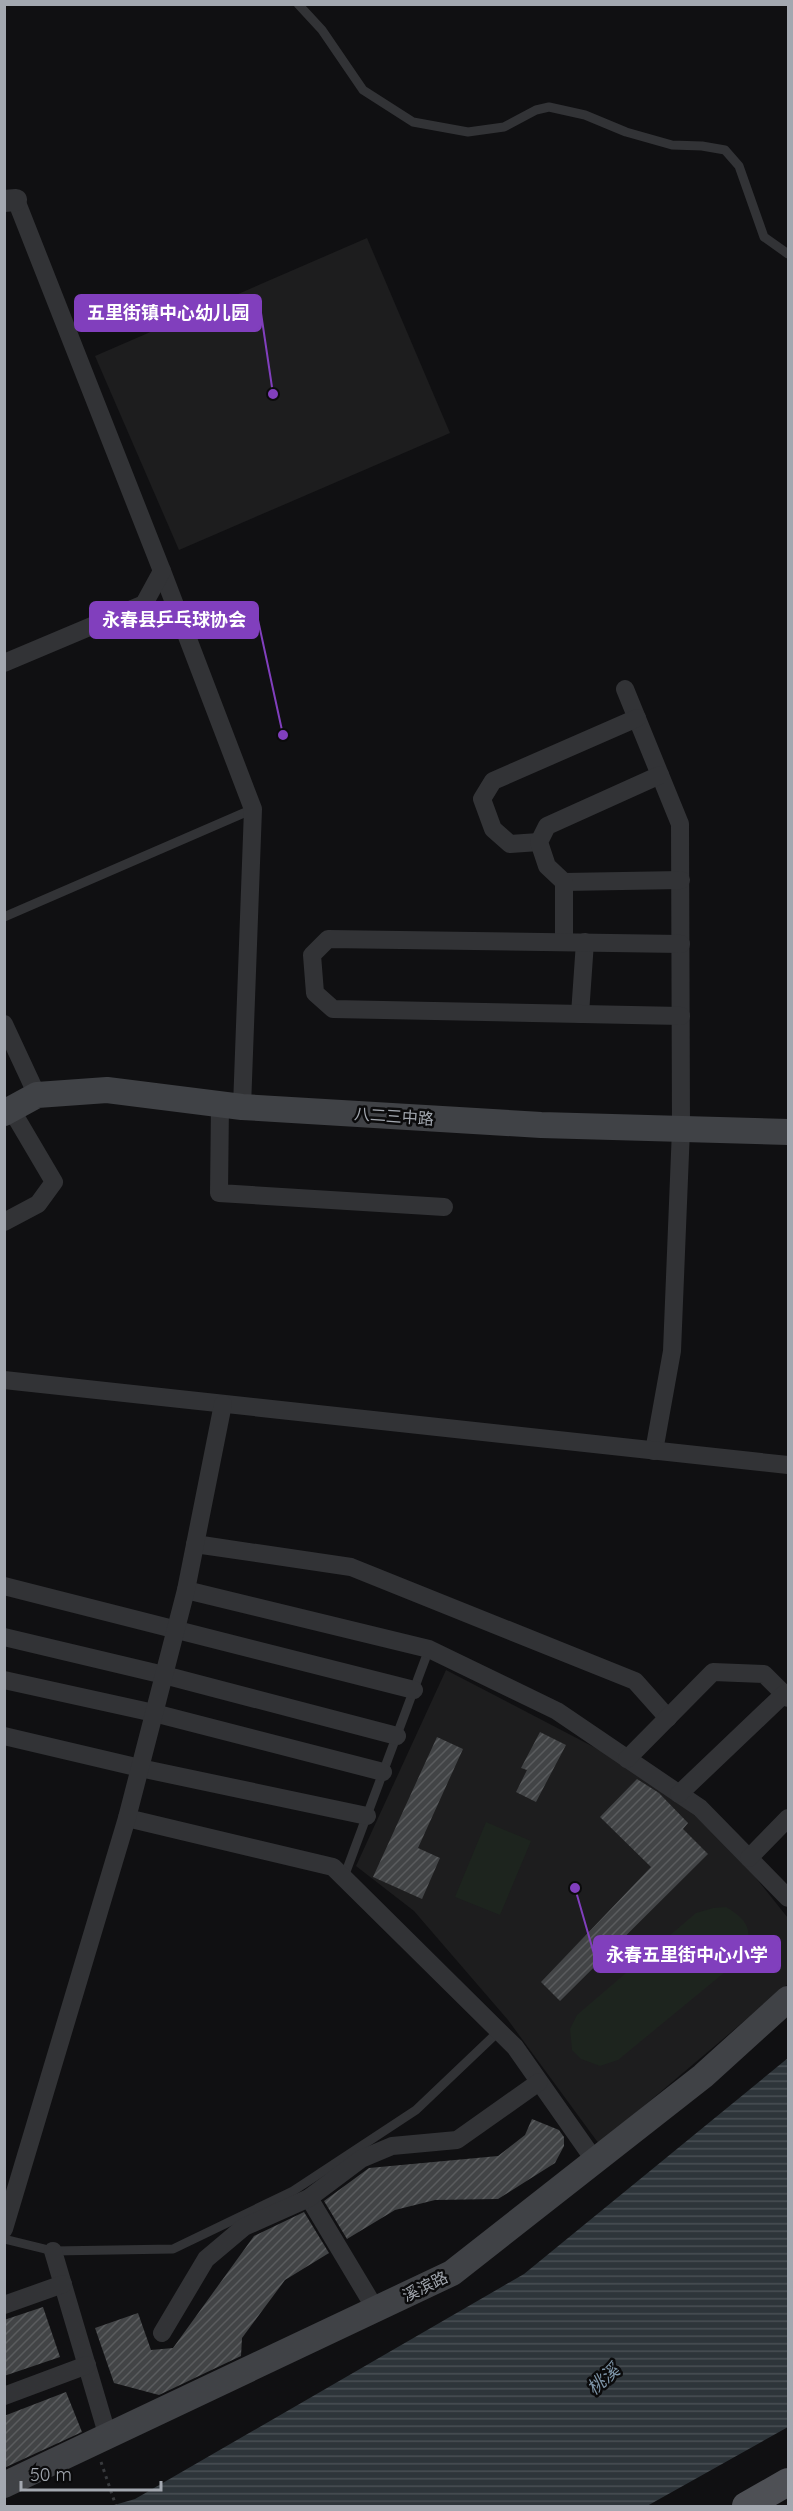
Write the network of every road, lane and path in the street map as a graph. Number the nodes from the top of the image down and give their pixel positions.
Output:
1 (298, 4) edge
2 (10, 201) edge
3 (789, 254) edge
4 (162, 571) junction
5 (4, 663) edge
6 (625, 689) dead end
7 (637, 718) junction
8 (660, 775) junction
9 (253, 809) junction
10 (538, 842) junction
11 (681, 880) junction
12 (564, 882) junction
13 (4, 917) edge
14 (564, 942) junction
15 (585, 942) junction
16 (681, 944) junction
17 (580, 1014) junction
18 (681, 1016) junction
19 (4, 1024) edge
20 (37, 1095) junction
21 (231, 1105) junction
22 (8, 1111) edge
23 (681, 1129) junction
24 (789, 1132) edge
25 (444, 1207) dead end
26 (4, 1222) edge
27 (4, 1380) edge
28 (223, 1404) junction
29 (654, 1451) junction
30 (789, 1465) edge
31 (195, 1544) junction
32 (4, 1586) edge
33 (186, 1590) junction
34 (176, 1628) junction
35 (4, 1637) edge
36 (429, 1649) junction
37 (164, 1675) junction
38 (4, 1680) edge
39 (414, 1690) junction
40 (787, 1695) edge
41 (154, 1713) junction
42 (668, 1718) junction
43 (397, 1736) junction
44 (4, 1737) edge
45 (627, 1759) junction
46 (140, 1768) junction
47 (383, 1772) junction
48 (679, 1794) junction
49 (367, 1816) junction
50 (127, 1818) junction
51 (789, 1818) edge
52 (749, 1858) junction
53 (344, 1877) junction
54 (787, 1892) edge
55 (789, 1999) edge
56 (499, 2031) junction
57 (539, 2082) junction
58 (595, 2161) junction
59 (309, 2198) junction
60 (4, 2229) edge
61 (4, 2239) edge
62 (53, 2251) junction
63 (63, 2284) junction
64 (4, 2305) edge
65 (376, 2310) junction
66 (162, 2333) dead end
67 (87, 2365) junction
68 (4, 2396) edge
69 (101, 2440) junction
70 (789, 2482) edge
71 (4, 2485) edge
72 (116, 2506) edge
73 (746, 2506) edge

1 - 3 lane
2 - 4 street
4 - 5 street
4 - 9 street
6 - 7 street
7 - 8 street
7 - 10 street
8 - 10 street
8 - 11 street
9 - 13 lane
9 - 21 street
10 - 12 street
11 - 12 street
11 - 16 street
12 - 14 street
14 - 15 street
14 - 17 street
15 - 16 street
15 - 17 street
16 - 18 street
17 - 18 street
18 - 23 street
19 - 20 street
20 - 21 main road, 八二三中路
20 - 22 main road, 八二三中路
21 - 23 main road, 八二三中路
21 - 25 street
22 - 26 street
23 - 24 main road, 八二三中路
23 - 29 street
27 - 28 street
28 - 29 street
28 - 31 street
29 - 30 street
31 - 33 street
31 - 42 street
32 - 34 street
33 - 34 street
33 - 36 street
34 - 37 street
34 - 39 street
35 - 37 street
36 - 39 lane
36 - 45 street
37 - 41 street
37 - 43 street
38 - 41 street
39 - 43 lane
40 - 42 street
40 - 48 street
41 - 46 street
41 - 47 street
42 - 45 street
43 - 47 lane
44 - 46 street
45 - 48 street
46 - 49 street
46 - 50 street
47 - 49 lane
48 - 52 street
49 - 53 lane
50 - 53 street
50 - 60 street
51 - 52 street
52 - 54 street
53 - 56 street
55 - 58 main road, 溪滨路
56 - 57 street
56 - 62 lane
57 - 58 street
57 - 59 street
58 - 65 main road, 溪滨路
59 - 65 street
59 - 66 street
61 - 62 lane
62 - 63 street
63 - 64 street
63 - 67 street
65 - 69 main road, 溪滨路
67 - 68 street
67 - 69 street
69 - 71 main road, 溪滨路
69 - 72 path
70 - 73 main road

